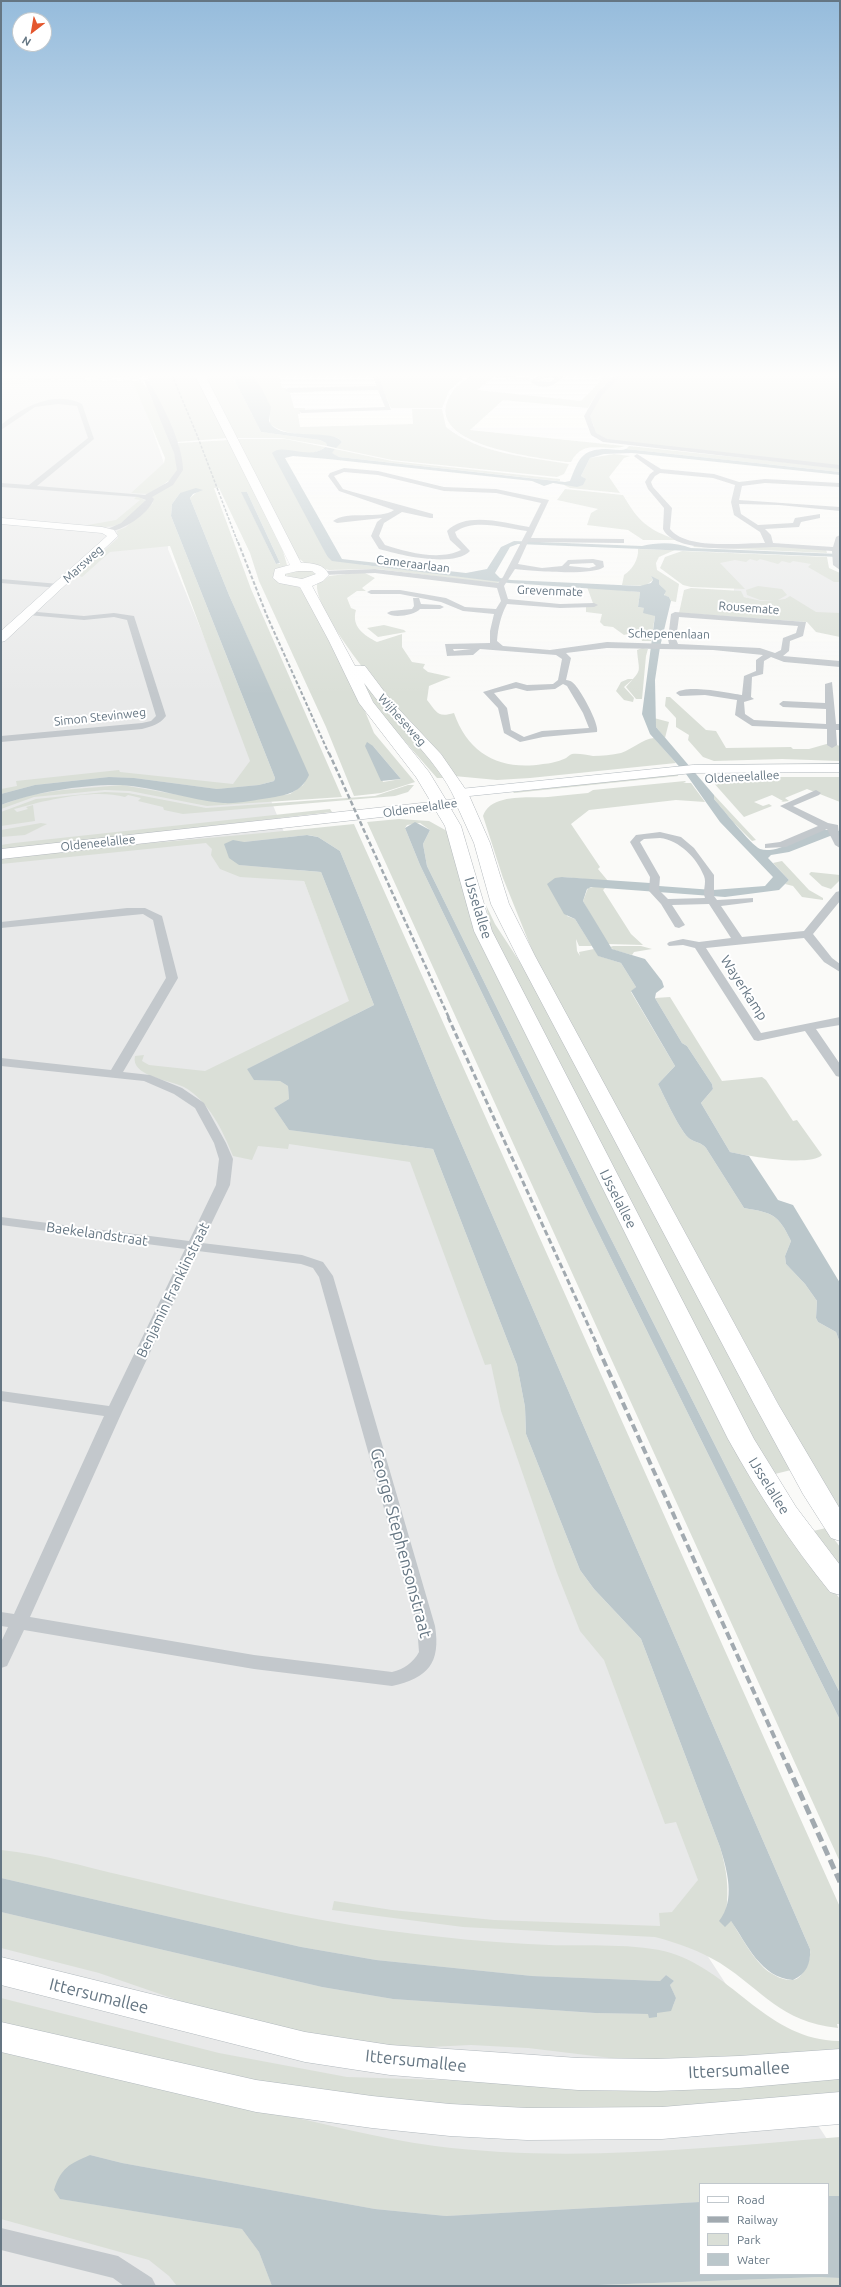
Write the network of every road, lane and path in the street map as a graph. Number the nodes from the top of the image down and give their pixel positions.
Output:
1 (38, 482) edge
2 (171, 482) edge
3 (254, 482) edge
4 (335, 482) edge
5 (418, 482) edge
6 (648, 482) edge
7 (732, 482) edge
8 (759, 482) edge
9 (779, 482) edge
10 (739, 484) junction
11 (1, 485) edge
12 (840, 485) edge
13 (31, 487) junction
14 (146, 497) junction
15 (735, 502) junction
16 (807, 506) junction
17 (840, 508) edge
18 (401, 509) junction
19 (388, 516) junction
20 (430, 516) dead end
21 (1, 521) edge
22 (337, 521) dead end
23 (756, 527) junction
24 (530, 529) junction
25 (107, 531) junction
26 (840, 537) edge
27 (620, 541) dead end
28 (524, 542) junction
29 (769, 545) junction
30 (835, 553) junction
31 (513, 566) junction
32 (297, 567) junction
33 (564, 568) dead end
34 (840, 568) edge
35 (323, 573) junction
36 (1, 581) edge
37 (304, 583) junction
38 (504, 583) junction
39 (59, 586) junction
40 (371, 592) dead end
41 (416, 596) junction
42 (505, 601) junction
43 (594, 605) dead end
44 (418, 606) junction
45 (463, 609) junction
46 (498, 612) junction
47 (28, 613) junction
48 (391, 613) dead end
49 (1, 638) edge
50 (336, 641) junction
51 (670, 645) junction
52 (477, 646) dead end
53 (497, 646) junction
54 (559, 653) junction
55 (773, 655) junction
56 (840, 664) edge
57 (562, 681) junction
58 (829, 684) dead end
59 (680, 693) dead end
60 (748, 699) junction
61 (783, 704) dead end
62 (830, 706) junction
63 (835, 727) edge
64 (1, 739) edge
65 (832, 745) dead end
66 (840, 768) edge
67 (715, 773) junction
68 (840, 775) edge
69 (816, 793) dead end
70 (450, 799) junction
71 (835, 834) edge
72 (1, 840) edge
73 (769, 846) dead end
74 (827, 848) dead end
75 (1, 854) edge
76 (712, 897) junction
77 (837, 898) edge
78 (749, 900) dead end
79 (665, 902) junction
80 (1, 925) edge
81 (679, 925) dead end
82 (807, 934) junction
83 (738, 940) junction
84 (673, 944) dead end
85 (699, 945) junction
86 (840, 969) edge
87 (840, 1021) edge
88 (808, 1027) junction
89 (1, 1062) edge
90 (840, 1073) edge
91 (115, 1075) junction
92 (1, 1221) edge
93 (193, 1247) junction
94 (1, 1396) edge
95 (114, 1412) junction
96 (840, 1531) edge
97 (840, 1584) edge
98 (1, 1619) edge
99 (20, 1623) junction
100 (1, 1661) edge
101 (1, 1971) edge
102 (1, 2036) edge
103 (840, 2064) edge
104 (840, 2108) edge
105 (1, 2239) edge
106 (144, 2286) edge

1 - 13 street
2 - 14 street
3 - 32 main road
4 - 18 street
5 - 24 street
6 - 29 street
7 - 10 street
8 - 10 street
9 - 12 street
10 - 15 street
11 - 13 street
13 - 14 street
14 - 25 street, Marsweg
15 - 16 street
15 - 23 street
16 - 17 street
16 - 23 street
18 - 19 street
18 - 20 street
19 - 22 street
19 - 24 street
21 - 25 main road
23 - 29 street
24 - 28 street
25 - 39 main road, Marsweg
26 - 30 street
27 - 28 street
28 - 31 street
29 - 30 street
30 - 34 street
31 - 33 street
31 - 38 street
32 - 35 main road
32 - 37 main road
35 - 37 main road
35 - 38 street, Cameraarlaan
36 - 39 street
37 - 50 main road, Wijheseweg
38 - 42 street
39 - 47 main road, Marsweg
40 - 41 street
41 - 44 street
41 - 45 street
42 - 43 street, Grevenmate
42 - 46 street
44 - 45 street
44 - 48 street
45 - 46 street
46 - 53 street
47 - 49 main road, Marsweg
47 - 64 street, Simon Stevinweg
50 - 70 main road, Wijheseweg
50 - 70 main road, Wijheseweg
51 - 54 street, Schepenenlaan
51 - 55 street, Schepenenlaan
51 - 55 street, Rousemate
52 - 53 street, Schepenenlaan
53 - 54 street, Schepenenlaan
54 - 57 street
55 - 56 street, Schepenenlaan
55 - 60 street
57 - 57 street
58 - 62 street
59 - 60 street
60 - 63 street
61 - 62 street
62 - 63 street
63 - 65 street
66 - 67 main road, Oldeneelallee
67 - 68 main road, Oldeneelallee
67 - 70 main road, Oldeneelallee
69 - 71 street
70 - 72 main road, Oldeneelallee
70 - 75 main road, Oldeneelallee
70 - 96 main road, IJsselallee
70 - 97 main road, IJsselallee
71 - 73 street
71 - 74 street
76 - 78 street
76 - 79 street
76 - 79 street
76 - 83 street
77 - 82 street
79 - 81 street
80 - 91 street
82 - 83 street, Wayerkamp
82 - 86 street
83 - 85 street, Wayerkamp
84 - 85 street, Wayerkamp
85 - 88 street, Wayerkamp
87 - 88 street, Wayerkamp
88 - 90 street
89 - 91 street, Benjamin Franklinstraat
91 - 93 street, Benjamin Franklinstraat
92 - 93 street, Baekelandstraat
93 - 95 street, Benjamin Franklinstraat
93 - 99 street, George Stephensonstraat
94 - 95 street
95 - 99 street, Benjamin Franklinstraat
98 - 99 street, George Stephensonstraat
99 - 100 street, Benjamin Franklinstraat
101 - 103 main road, Ittersumallee
102 - 104 main road
105 - 106 street

